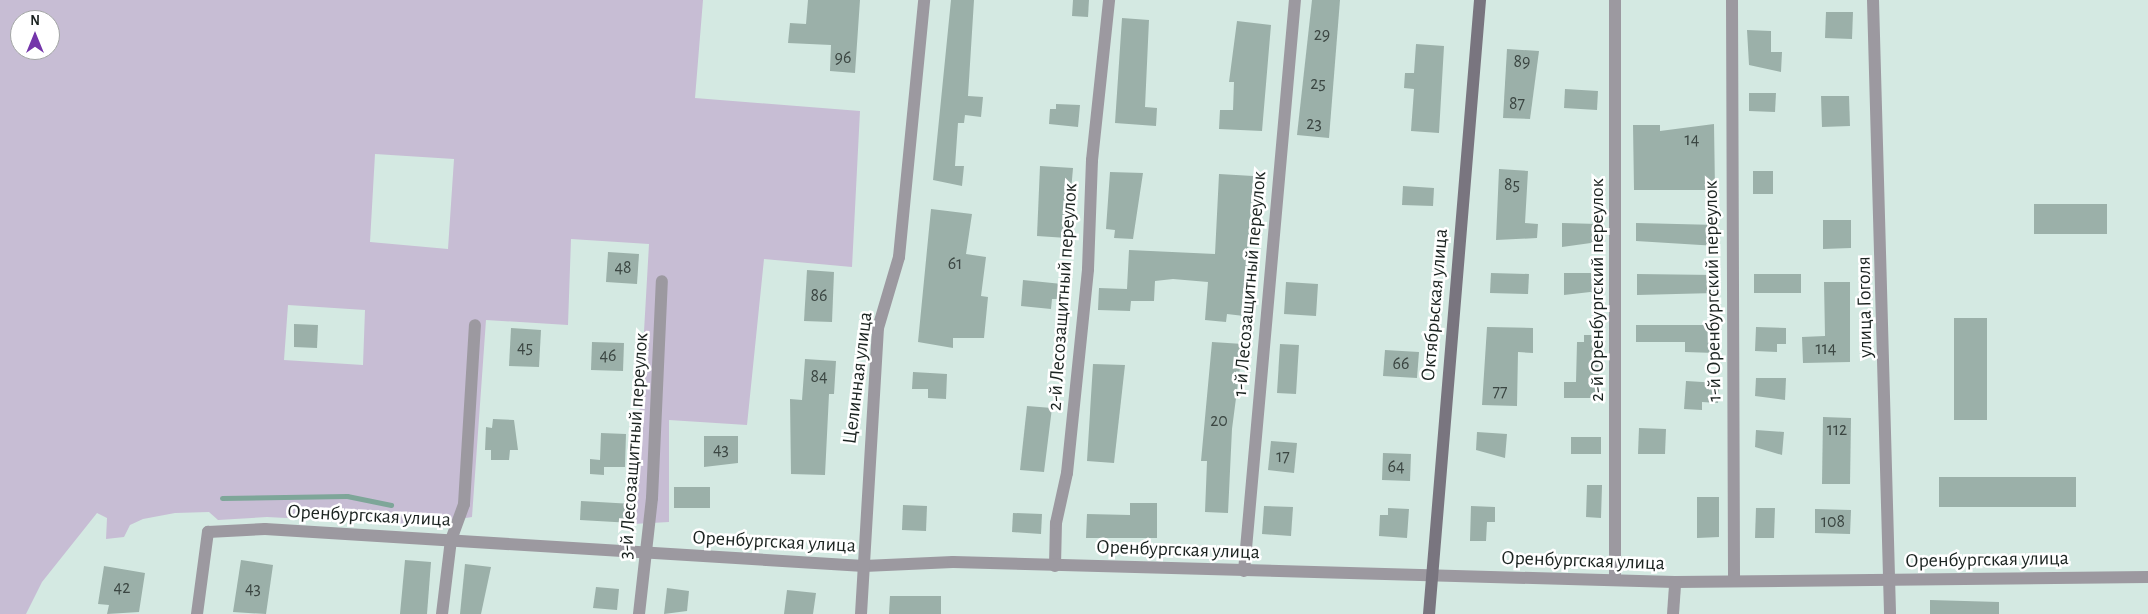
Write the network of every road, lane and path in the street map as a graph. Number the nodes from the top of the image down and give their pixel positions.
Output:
1 (924, 0) edge
2 (1109, 0) edge
3 (1295, 0) edge
4 (1480, 0) edge
5 (1615, 0) edge
6 (1732, 0) edge
7 (1873, 0) edge
8 (662, 281) dead end
9 (475, 325) dead end
10 (451, 540) junction
11 (646, 554) junction
12 (864, 566) junction
13 (1055, 566) junction
14 (1244, 571) junction
15 (1432, 575) junction
16 (2148, 577) edge
17 (1615, 580) junction
18 (1734, 581) junction
19 (1889, 581) junction
20 (1675, 582) junction
21 (197, 614) edge
22 (442, 614) edge
23 (639, 614) edge
24 (861, 614) edge
25 (1429, 614) edge
26 (1673, 614) edge
27 (1890, 614) edge

1 - 12 street, Целинная улица
2 - 13 street, 2-й Лесозащитный переулок
3 - 14 street, 1-й Лесозащитный переулок
4 - 15 street, Октябрьская улица
5 - 17 street, 2-й Оренбургский переулок
6 - 18 street, 1-й Оренбургский переулок
7 - 19 street, улица Гоголя
8 - 11 street, 3-й Лесозащитный переулок
9 - 10 street
10 - 11 street, Оренбургская улица
10 - 21 street, Оренбургская улица
10 - 22 street
11 - 12 street, Оренбургская улица
11 - 23 street, 3-й Лесозащитный переулок
12 - 13 street, Оренбургская улица
12 - 24 street, Целинная улица
13 - 14 street, Оренбургская улица
14 - 15 street, Оренбургская улица
15 - 17 street, Оренбургская улица
15 - 25 street, Октябрьская улица
16 - 19 street, Оренбургская улица
17 - 20 street, Оренбургская улица
18 - 19 street, Оренбургская улица
18 - 20 street, Оренбургская улица
19 - 27 street, улица Гоголя
20 - 26 street

